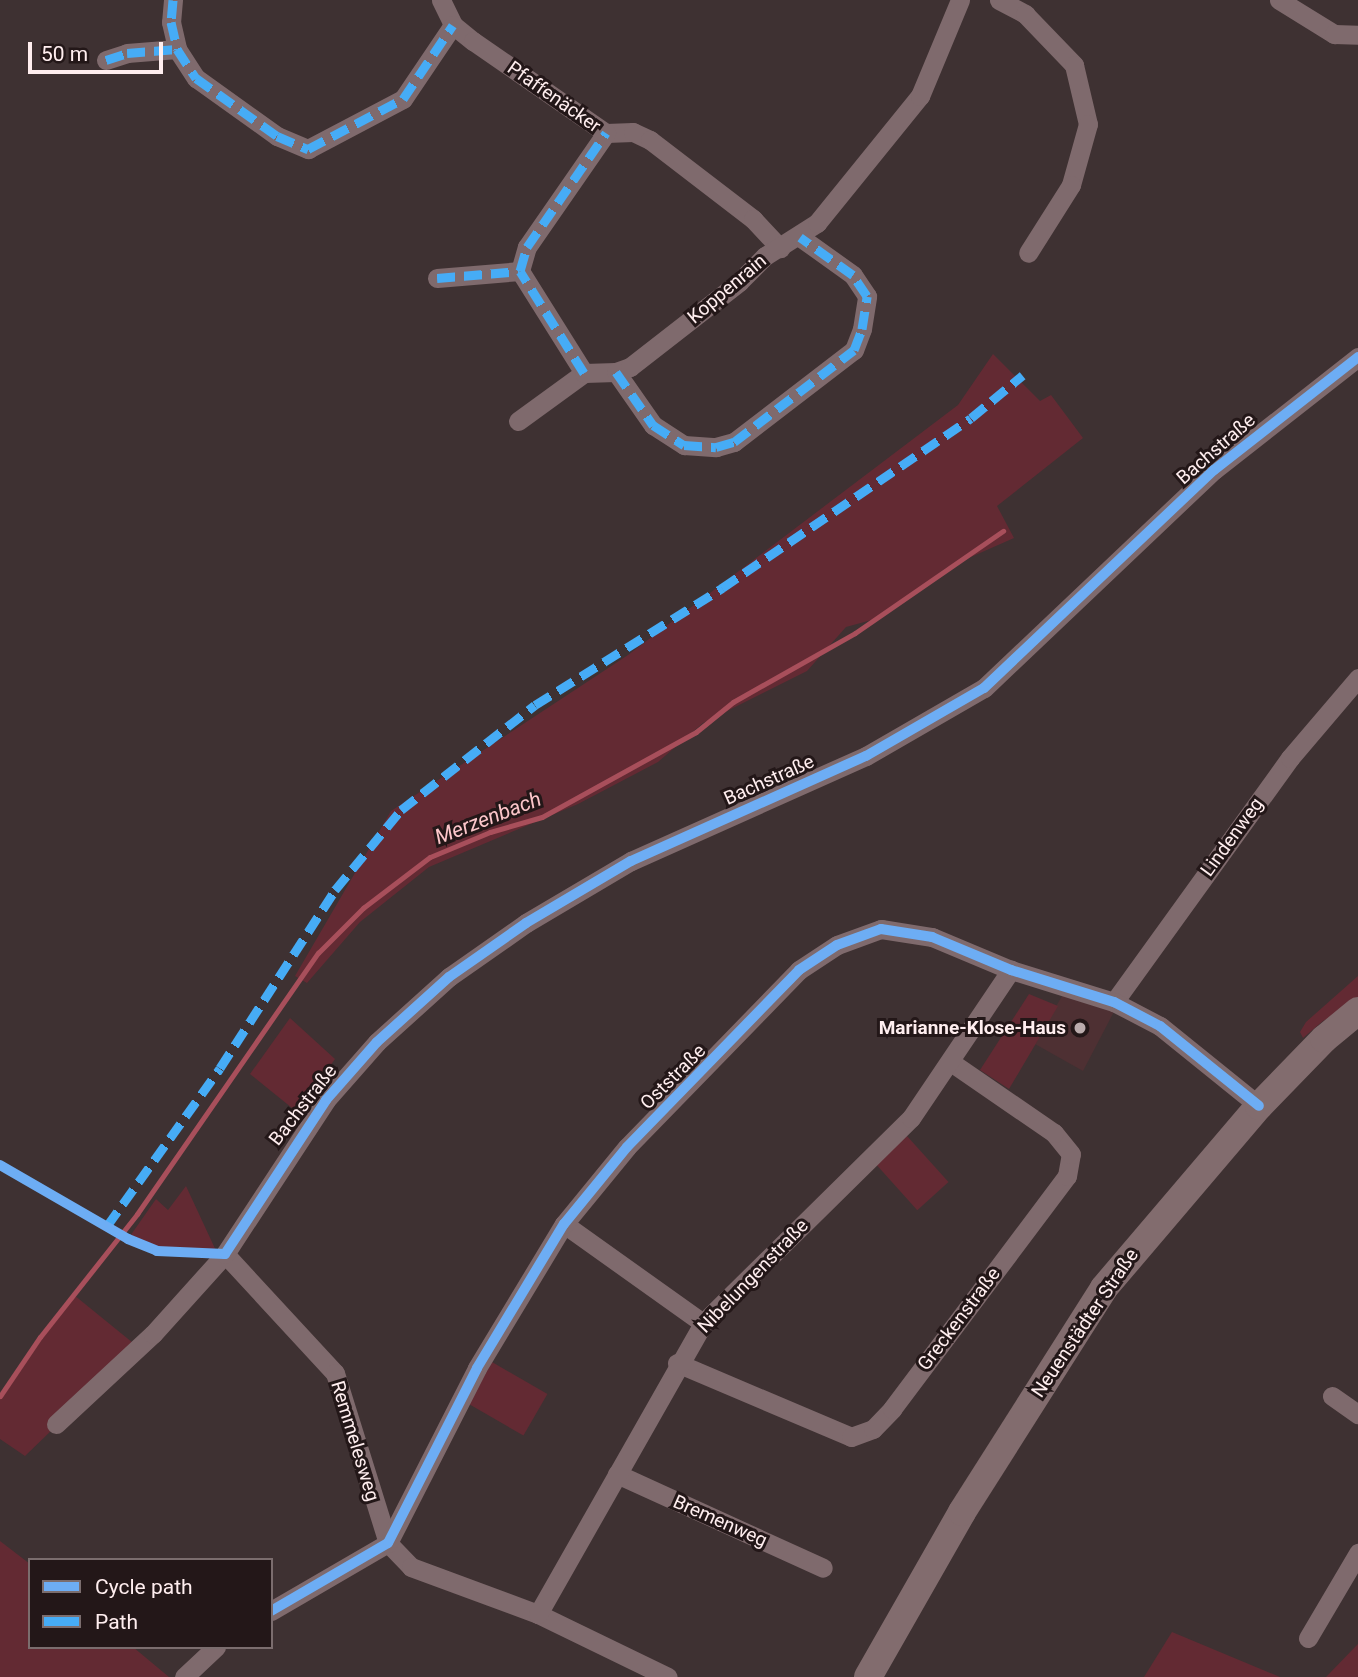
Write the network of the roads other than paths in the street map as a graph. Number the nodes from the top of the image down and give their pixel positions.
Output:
1 (173, 0) edge
2 (442, 0) edge
3 (960, 0) edge
4 (999, 0) edge
5 (1279, 0) edge
6 (453, 25) junction
7 (1358, 35) edge
8 (177, 49) junction
9 (106, 60) dead end
10 (606, 133) junction
11 (800, 237) junction
12 (780, 248) junction
13 (1028, 253) dead end
14 (520, 271) junction
15 (437, 278) dead end
16 (1358, 357) edge
17 (616, 372) junction
18 (584, 373) junction
19 (518, 421) dead end
20 (1358, 678) edge
21 (1011, 970) junction
22 (1114, 1002) junction
23 (1358, 1011) edge
24 (952, 1063) junction
25 (1259, 1106) junction
26 (564, 1224) junction
27 (225, 1254) junction
28 (703, 1322) junction
29 (677, 1363) junction
30 (1332, 1396) dead end
31 (1358, 1414) edge
32 (56, 1424) dead end
33 (617, 1474) junction
34 (388, 1543) junction
35 (1358, 1553) edge
36 (824, 1568) dead end
37 (273, 1610) edge
38 (537, 1614) junction
39 (1308, 1638) dead end
40 (214, 1649) edge
41 (184, 1677) edge
42 (668, 1677) edge
43 (868, 1677) edge

1 - 8 street
2 - 6 street
3 - 11 street, Koppenrain
4 - 13 street
5 - 7 street
6 - 8 street
6 - 10 street, Pfaffenäcker
8 - 9 street
10 - 12 street, Pfaffenäcker
10 - 14 street
11 - 12 street, Koppenrain
11 - 17 street
12 - 17 street, Koppenrain
14 - 15 street
14 - 18 street
16 - 27 street, Bachstraße
17 - 18 street, Koppenrain
18 - 19 street
20 - 22 street, Lindenweg
21 - 22 street, Oststraße
21 - 24 street, Nibelungenstraße
21 - 26 street, Oststraße
22 - 25 street, Oststraße
23 - 25 main road, Neuenstädter Straße
24 - 28 street, Nibelungenstraße
24 - 29 street, Greckenstraße
25 - 43 main road, Neuenstädter Straße
26 - 28 street
26 - 34 street, Oststraße
27 - 32 street, Bachstraße
27 - 34 street, Remmelesweg
28 - 29 street, Nibelungenstraße
29 - 33 street, Nibelungenstraße
30 - 31 street
33 - 36 street, Bremenweg
33 - 38 street, Nibelungenstraße
34 - 37 street
34 - 38 street
35 - 39 street
38 - 42 street
40 - 41 street

